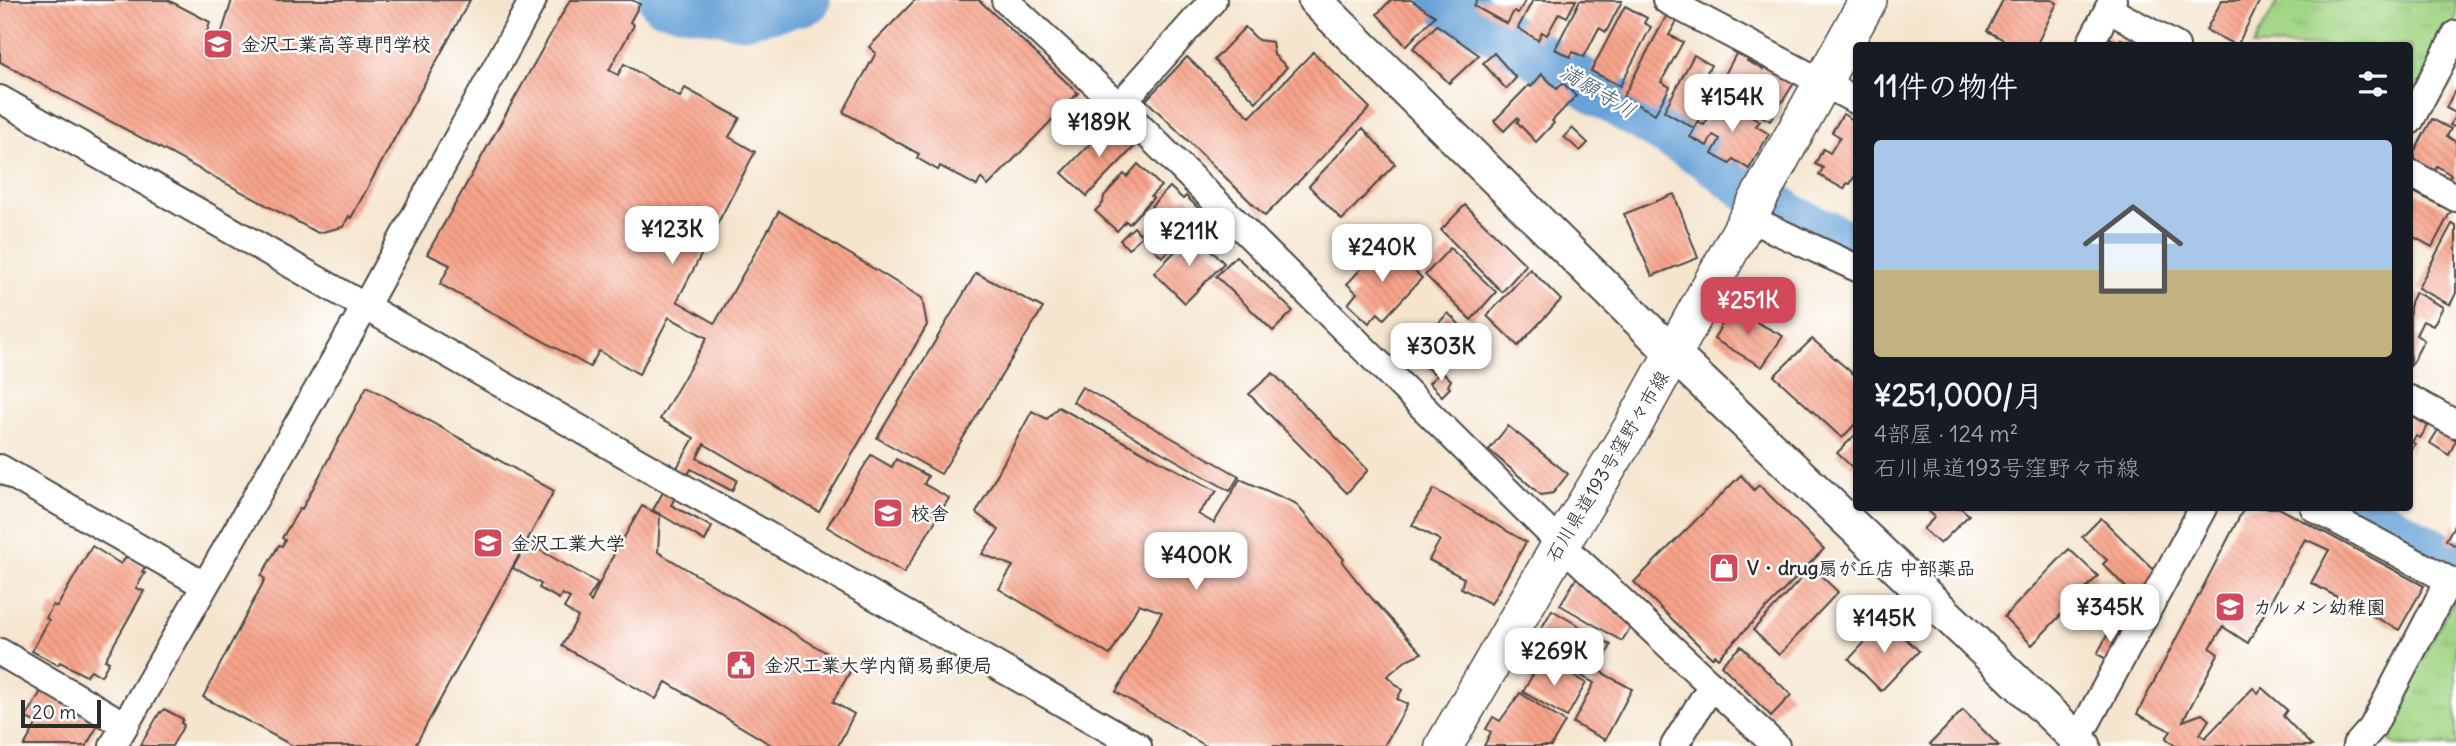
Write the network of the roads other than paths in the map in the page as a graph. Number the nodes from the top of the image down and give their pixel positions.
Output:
1 (1005, 0) edge
2 (1213, 0) edge
3 (1315, 0) edge
4 (1666, 0) edge
5 (1867, 0) edge
6 (2110, 4) edge
7 (529, 8) edge
8 (2456, 34) edge
9 (2090, 42) edge
10 (2170, 42) edge
11 (1822, 82) junction
12 (0, 99) edge
13 (1853, 99) edge
14 (1119, 106) junction
15 (2413, 115) edge
16 (2413, 175) edge
17 (2456, 198) edge
18 (1756, 204) junction
19 (1853, 265) edge
20 (365, 307) junction
21 (1673, 354) junction
22 (2413, 401) edge
23 (2456, 424) edge
24 (0, 468) edge
25 (2201, 511) edge
26 (2320, 511) edge
27 (1561, 544) junction
28 (2453, 582) edge
29 (204, 584) junction
30 (0, 652) edge
31 (1712, 685) junction
32 (119, 735) edge
33 (2370, 740) edge
34 (2079, 744) edge
35 (1138, 746) edge
36 (1444, 746) edge
37 (1674, 746) edge
38 (1776, 746) edge

1 - 14 street
2 - 14 street
3 - 21 street
4 - 11 street
5 - 11 main road, 石川県道193号窪野々市線
6 - 9 street
6 - 10 street
7 - 20 street
8 - 15 street
11 - 13 street
11 - 18 main road, 石川県道193号窪野々市線
12 - 20 street
14 - 27 street
16 - 17 street
18 - 19 street
18 - 21 main road, 石川県道193号窪野々市線
20 - 29 street
20 - 35 street
21 - 27 main road, 石川県道193号窪野々市線
21 - 34 street
22 - 23 street
24 - 29 street
25 - 34 street
26 - 28 street
27 - 31 street
27 - 36 main road, 石川県道193号窪野々市線
28 - 33 street
29 - 32 street
30 - 32 street
31 - 37 street
31 - 38 street

